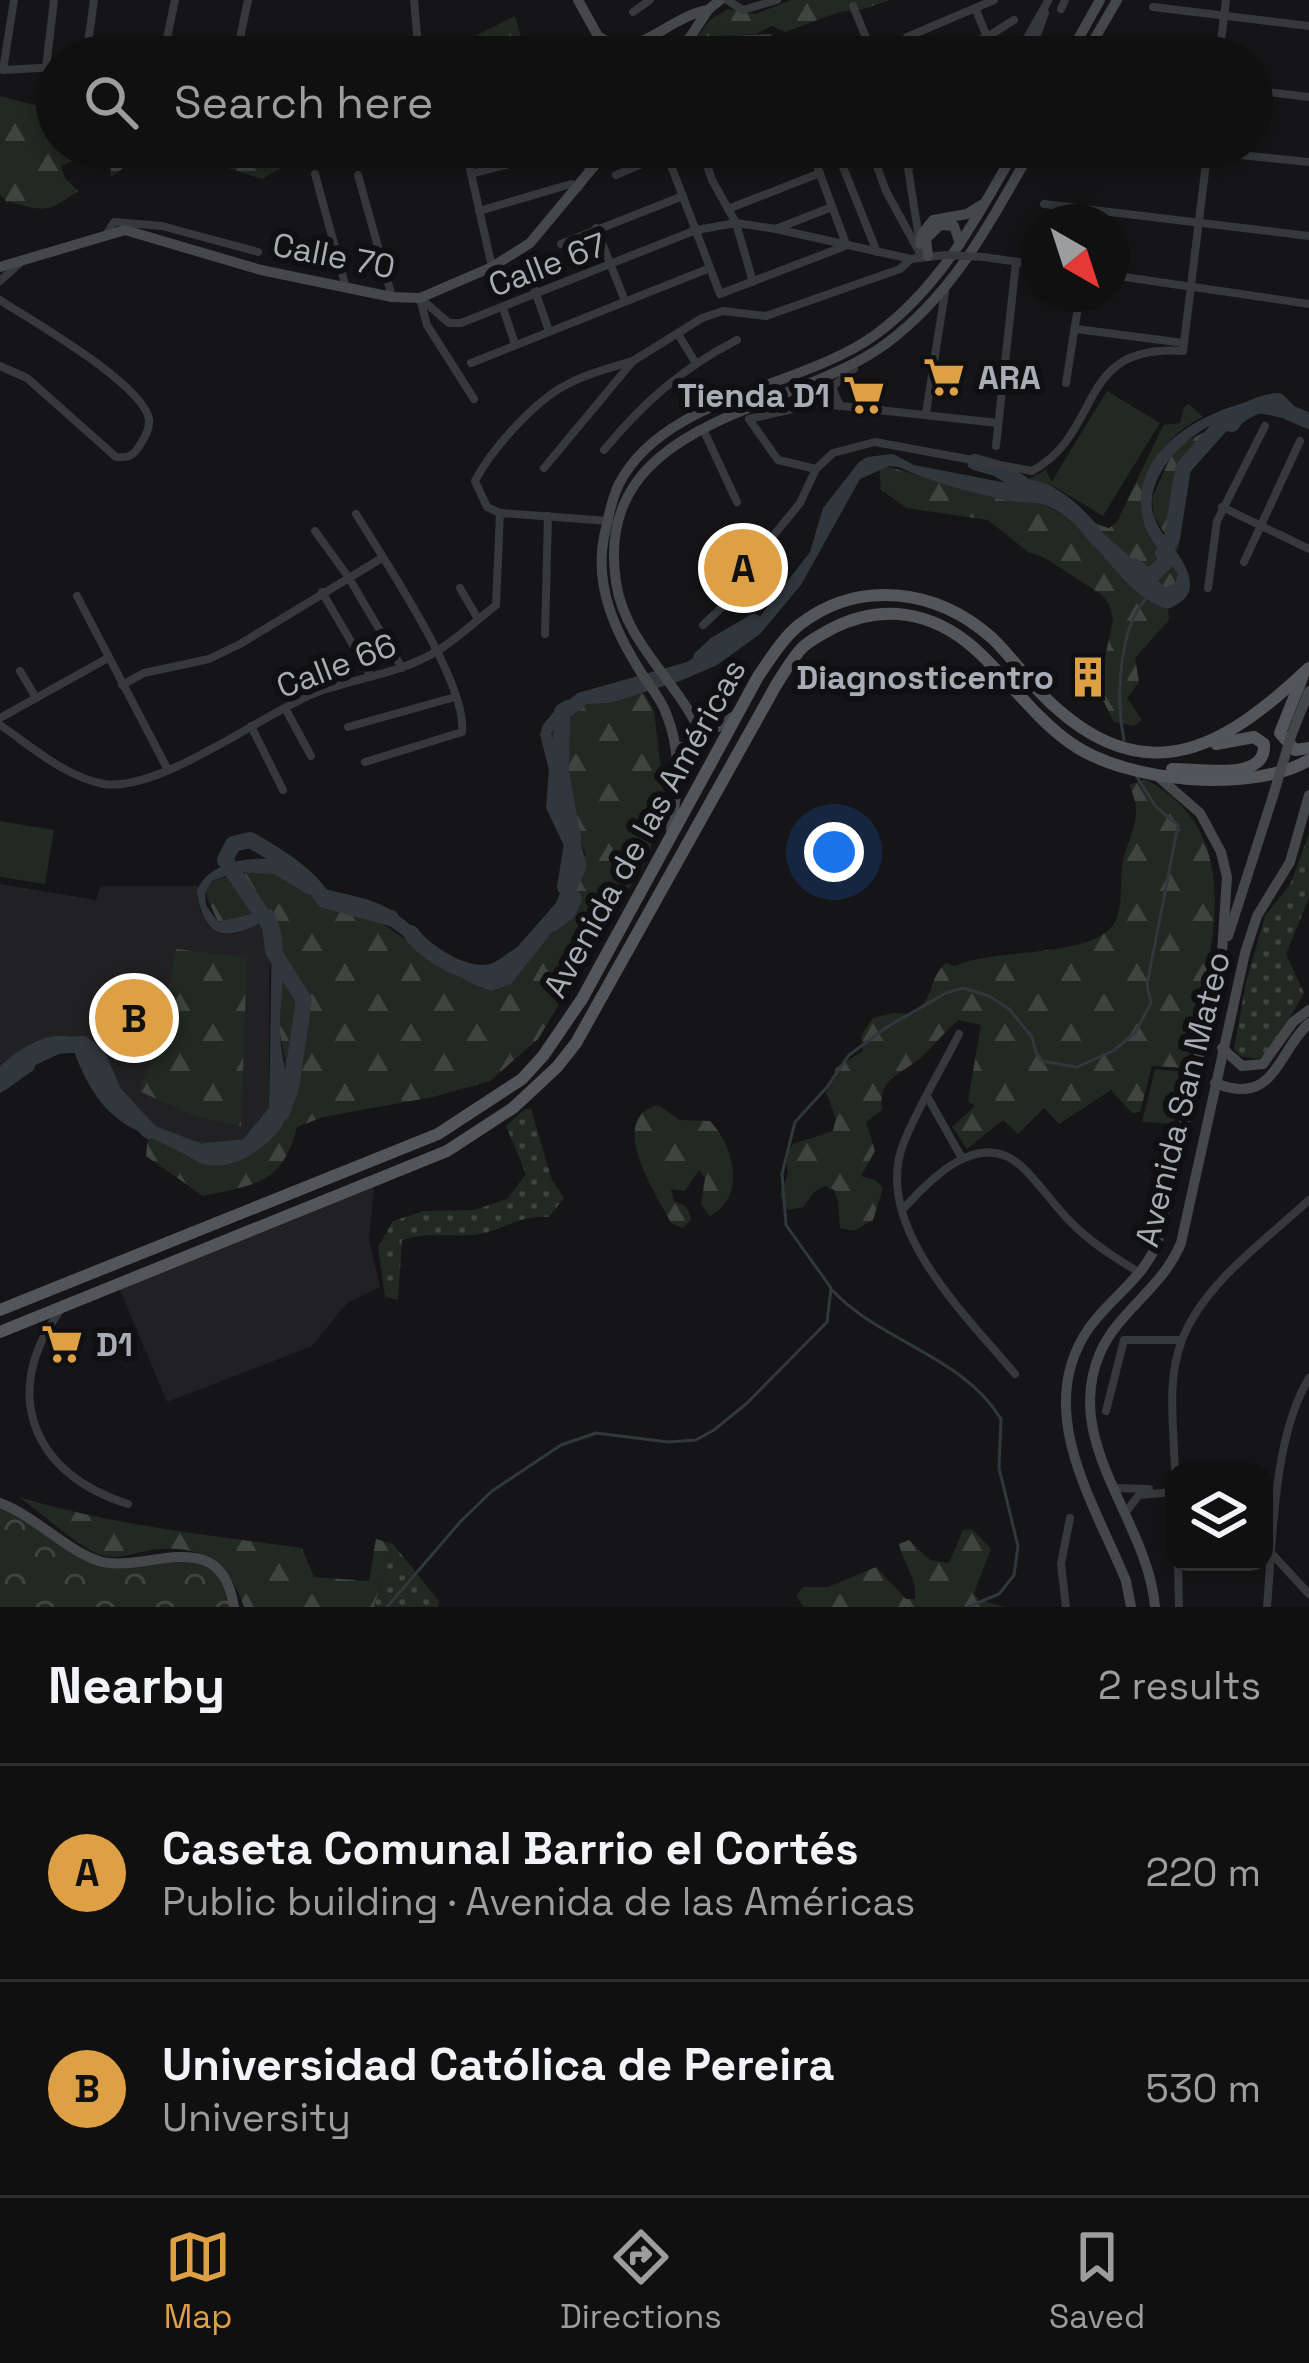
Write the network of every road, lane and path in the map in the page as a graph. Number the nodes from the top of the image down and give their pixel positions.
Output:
1 (14, 0) edge
2 (54, 0) edge
3 (94, 0) edge
4 (176, 0) edge
5 (248, 0) edge
6 (414, 0) edge
7 (578, 0) edge
8 (650, 0) edge
9 (723, 0) edge
10 (777, 0) edge
11 (994, 0) edge
12 (1048, 0) edge
13 (1100, 0) edge
14 (1117, 0) edge
15 (1226, 0) edge
16 (853, 6) dead end
17 (1153, 7) dead end
18 (708, 10) junction
19 (976, 10) junction
20 (633, 12) dead end
21 (1224, 16) junction
22 (1014, 20) dead end
23 (1309, 26) edge
24 (50, 36) edge
25 (89, 36) edge
26 (168, 36) edge
27 (240, 36) edge
28 (417, 36) edge
29 (597, 36) edge
30 (649, 36) edge
31 (693, 36) edge
32 (865, 36) edge
33 (911, 36) edge
34 (987, 36) edge
35 (989, 36) edge
36 (1028, 36) edge
37 (1036, 36) edge
38 (1080, 36) edge
39 (1096, 36) edge
40 (1222, 36) edge
41 (3, 48) edge
42 (36, 68) edge
43 (1273, 93) edge
44 (1309, 97) edge
45 (1273, 157) edge
46 (1309, 162) edge
47 (470, 168) edge
48 (492, 168) edge
49 (590, 168) edge
50 (630, 168) edge
51 (672, 168) edge
52 (708, 168) edge
53 (818, 168) edge
54 (844, 168) edge
55 (878, 168) edge
56 (908, 168) edge
57 (1005, 168) edge
58 (1021, 168) edge
59 (1205, 168) edge
60 (593, 170) joint
61 (820, 173) junction
62 (315, 174) dead end
63 (471, 174) junction
64 (358, 175) dead end
65 (616, 175) dead end
66 (580, 187) junction
67 (683, 196) junction
68 (986, 202) junction
69 (832, 207) junction
70 (728, 208) junction
71 (479, 211) junction
72 (1129, 215) edge
73 (736, 224) junction
74 (1198, 224) junction
75 (596, 228) junction
76 (776, 229) junction
77 (696, 230) junction
78 (106, 235) junction
79 (1309, 236) edge
80 (561, 244) dead end
81 (847, 245) junction
82 (959, 248) junction
83 (258, 252) dead end
84 (878, 253) junction
85 (920, 254) junction
86 (23, 259) junction
87 (1016, 262) junction
88 (1021, 263) edge
89 (612, 265) junction
90 (0, 267) edge
91 (492, 267) junction
92 (710, 268) junction
93 (529, 271) dead end
94 (1129, 278) edge
95 (0, 281) edge
96 (753, 282) junction
97 (345, 284) junction
98 (1190, 287) junction
99 (945, 292) junction
100 (536, 295) junction
101 (392, 297) junction
102 (420, 298) junction
103 (0, 300) edge
104 (625, 301) junction
105 (1309, 304) edge
106 (503, 308) junction
107 (1078, 312) edge
108 (1076, 329) junction
109 (549, 332) junction
110 (678, 334) junction
111 (737, 340) dead end
112 (515, 344) junction
113 (1183, 347) junction
114 (866, 358) junction
115 (633, 361) junction
116 (695, 362) junction
117 (471, 363) dead end
118 (0, 366) edge
119 (1066, 383) dead end
120 (474, 399) dead end
121 (814, 403) junction
122 (841, 407) junction
123 (743, 408) junction
124 (926, 413) junction
125 (998, 423) junction
126 (1265, 426) dead end
127 (702, 427) junction
128 (1300, 441) dead end
129 (996, 446) dead end
130 (604, 450) dead end
131 (544, 468) dead end
132 (816, 469) junction
133 (737, 502) dead end
134 (1222, 507) junction
135 (500, 513) junction
136 (356, 514) dead end
137 (548, 516) junction
138 (614, 522) junction
139 (1260, 525) junction
140 (315, 531) dead end
141 (1309, 549) edge
142 (382, 558) junction
143 (1244, 562) dead end
144 (349, 578) junction
145 (460, 588) dead end
146 (1208, 589) dead end
147 (322, 592) junction
148 (77, 596) dead end
149 (478, 619) junction
150 (703, 625) dead end
151 (545, 634) dead end
152 (437, 651) junction
153 (108, 658) junction
154 (402, 668) junction
155 (20, 670) dead end
156 (1307, 670) edge
157 (371, 676) junction
158 (122, 685) junction
159 (1309, 691) edge
160 (455, 697) junction
161 (36, 698) junction
162 (285, 708) junction
163 (738, 713) junction
164 (0, 721) edge
165 (694, 721) junction
166 (251, 726) junction
167 (348, 728) dead end
168 (675, 746) junction
169 (1204, 746) junction
170 (1309, 748) edge
171 (310, 757) dead end
172 (1309, 760) edge
173 (365, 762) dead end
174 (168, 770) junction
175 (1148, 772) junction
176 (283, 790) dead end
177 (1309, 795) edge
178 (670, 839) junction
179 (625, 920) junction
180 (640, 931) junction
181 (1222, 952) junction
182 (1309, 1010) edge
183 (1309, 1023) edge
184 (959, 1034) dead end
185 (1222, 1048) junction
186 (1215, 1083) junction
187 (928, 1097) junction
188 (962, 1158) junction
189 (1309, 1200) edge
190 (902, 1210) junction
191 (1140, 1273) junction
192 (0, 1310) edge
193 (39, 1323) junction
194 (0, 1332) edge
195 (1181, 1340) junction
196 (1015, 1374) dead end
197 (1309, 1378) edge
198 (1106, 1411) dead end
199 (1175, 1463) edge
200 (1114, 1487) junction
201 (1165, 1490) edge
202 (1165, 1492) edge
203 (0, 1503) edge
204 (128, 1504) dead end
205 (1124, 1515) junction
206 (1070, 1518) dead end
207 (1273, 1540) edge
208 (1273, 1556) edge
209 (1178, 1571) edge
210 (1270, 1571) edge
211 (1309, 1594) edge
212 (234, 1607) edge
213 (1066, 1607) edge
214 (1131, 1607) edge
215 (1155, 1607) edge
216 (1179, 1607) edge
217 (1267, 1607) edge

1 - 41 street
2 - 24 street
3 - 25 street
4 - 26 street
5 - 27 street
6 - 28 street
7 - 29 main road
8 - 20 street
9 - 10 street
9 - 18 main road
11 - 19 street
12 - 36 street
12 - 37 street
13 - 38 main road
14 - 39 main road
15 - 21 street
16 - 32 street
17 - 21 street
18 - 30 main road
18 - 31 main road
19 - 33 street
19 - 34 street
21 - 23 street
21 - 40 street
22 - 35 street
41 - 42 street
43 - 44 street
45 - 46 street
47 - 63 street
48 - 63 street
49 - 60 street
50 - 65 street
51 - 67 street
52 - 70 street
53 - 61 street
54 - 84 street
55 - 85 street
56 - 85 street
57 - 68 main road
58 - 99 main road
59 - 74 street
60 - 66 main road, Calle 70
61 - 69 street
61 - 70 street
62 - 97 street
63 - 71 street
64 - 101 street
66 - 71 street
66 - 91 main road, Calle 70
67 - 75 street
67 - 77 street
68 - 82 main road
68 - 85 main road
69 - 76 street
69 - 81 street
70 - 73 street
71 - 91 street
72 - 74 street
73 - 76 street, Calle 67
73 - 77 street, Calle 67
73 - 96 street
74 - 79 street
74 - 98 street
75 - 80 street
75 - 89 street
76 - 81 street, Calle 67
77 - 89 street, Calle 67
77 - 92 street
78 - 83 street
78 - 86 main road, Calle 70
78 - 97 main road, Calle 70
81 - 84 street, Calle 67
81 - 96 street
82 - 85 main road
82 - 138 main road
84 - 85 street, Calle 67
85 - 87 street, bridge
85 - 110 street
86 - 90 main road, Calle 70
86 - 95 street
87 - 88 street
87 - 125 street
89 - 100 street, Calle 67
89 - 104 street
91 - 102 main road, Calle 70
92 - 96 street
92 - 104 street
93 - 100 street
94 - 98 street
97 - 101 main road, Calle 70
98 - 105 street
98 - 113 street
99 - 114 main road
99 - 124 street
100 - 106 street, Calle 67
100 - 109 street
101 - 102 main road, Calle 70
102 - 106 street, Calle 67
102 - 120 street
103 - 118 street
104 - 109 street
106 - 112 street
107 - 108 street
108 - 113 street
108 - 119 street
109 - 112 street
110 - 115 street
110 - 116 street
111 - 116 street
112 - 117 street
113 - 132 street
114 - 122 street
114 - 123 main road
115 - 131 street
115 - 135 street
116 - 130 street
121 - 122 street
121 - 123 street
121 - 132 street
122 - 124 street
123 - 127 main road
124 - 125 street
125 - 129 street
126 - 134 street
127 - 133 street
127 - 138 main road
128 - 139 street
132 - 150 street
134 - 139 street
134 - 146 street
135 - 137 street
135 - 149 street
136 - 142 street
137 - 138 street
137 - 151 street
138 - 165 main road
138 - 168 main road
139 - 141 street
139 - 143 street
140 - 144 street
142 - 144 street
142 - 152 street
144 - 147 street
144 - 154 street
145 - 149 street
147 - 157 street
147 - 158 street
148 - 153 street
149 - 152 street, Calle 66
152 - 154 street, Calle 66
152 - 160 street
153 - 158 street
153 - 161 street
154 - 157 street, Calle 66
155 - 161 street
156 - 169 main road, Avenida de las Américas
156 - 170 main road
157 - 162 street, Calle 66
158 - 174 street
159 - 181 main road, Avenida San Mateo, bridge
160 - 167 street
160 - 173 street
161 - 164 street
162 - 166 street, Calle 66
162 - 171 street
163 - 165 main road
163 - 169 main road, Avenida de las Américas
163 - 178 main road, Avenida de las Américas
164 - 174 street, Calle 66
165 - 168 main road
166 - 174 street, Calle 66
166 - 176 street
168 - 178 main road
169 - 175 main road
172 - 175 main road, Avenida de las Américas
175 - 180 main road, Avenida de las Américas
175 - 181 main road, Avenida San Mateo
177 - 185 main road, Avenida San Mateo
178 - 179 main road, Avenida de las Américas
179 - 180 main road
179 - 192 main road, Avenida de las Américas
180 - 193 main road, Avenida de las Américas
181 - 191 main road, Avenida San Mateo
182 - 185 main road
183 - 186 main road
184 - 187 street
185 - 186 main road, Avenida San Mateo
186 - 200 main road, Avenida San Mateo
187 - 188 street
187 - 190 street
188 - 190 street
188 - 191 street
189 - 195 street
190 - 196 street
191 - 214 main road, Avenida San Mateo
193 - 194 main road, Avenida de las Américas
193 - 204 street
195 - 198 street
195 - 199 street
197 - 207 street
200 - 201 street
200 - 205 main road, Avenida San Mateo
202 - 205 street
203 - 212 main road
205 - 215 main road, Avenida San Mateo
206 - 213 street
208 - 211 street
209 - 216 street
210 - 217 street

